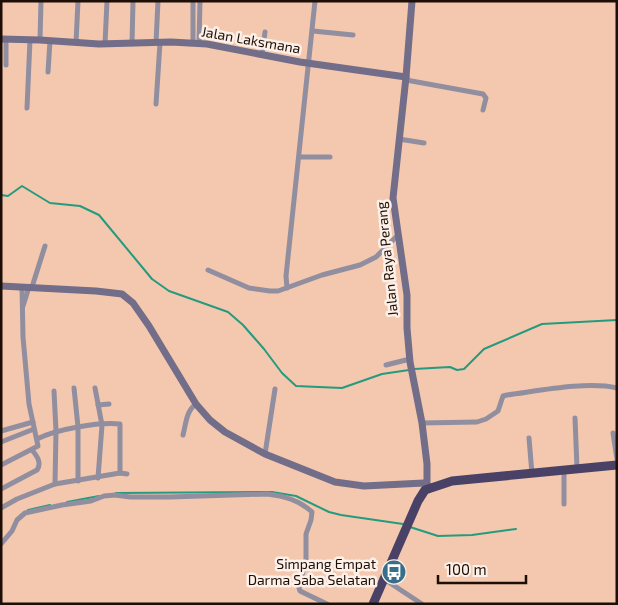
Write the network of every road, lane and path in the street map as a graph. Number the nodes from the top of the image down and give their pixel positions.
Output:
1 (41, 1) edge
2 (78, 1) edge
3 (107, 1) edge
4 (132, 1) edge
5 (158, 1) edge
6 (193, 1) edge
7 (200, 1) edge
8 (315, 1) edge
9 (412, 1) edge
10 (313, 31) junction
11 (265, 32) dead end
12 (353, 35) dead end
13 (4, 39) edge
14 (30, 40) junction
15 (40, 40) junction
16 (50, 41) junction
17 (76, 43) junction
18 (158, 43) junction
19 (196, 43) junction
20 (105, 44) junction
21 (132, 44) junction
22 (262, 55) junction
23 (310, 63) junction
24 (6, 65) dead end
25 (48, 72) dead end
26 (406, 78) junction
27 (156, 104) dead end
28 (27, 108) dead end
29 (483, 110) dead end
30 (399, 139) junction
31 (424, 143) dead end
32 (299, 157) junction
33 (330, 157) dead end
34 (398, 235) junction
35 (45, 246) dead end
36 (208, 270) dead end
37 (1, 286) edge
38 (27, 287) junction
39 (287, 288) junction
40 (410, 361) junction
41 (386, 365) dead end
42 (74, 388) dead end
43 (95, 388) dead end
44 (617, 388) edge
45 (275, 389) dead end
46 (54, 391) dead end
47 (109, 404) dead end
48 (196, 404) junction
49 (98, 405) junction
50 (575, 418) dead end
51 (33, 422) junction
52 (422, 423) junction
53 (102, 425) junction
54 (78, 427) junction
55 (34, 429) junction
56 (1, 431) edge
57 (56, 431) junction
58 (613, 432) dead end
59 (183, 435) dead end
60 (529, 438) dead end
61 (37, 439) junction
62 (1, 442) edge
63 (32, 450) junction
64 (265, 454) junction
65 (617, 459) edge
66 (1, 465) edge
67 (617, 465) edge
68 (577, 468) junction
69 (564, 470) junction
70 (120, 473) junction
71 (127, 474) dead end
72 (532, 474) junction
73 (98, 478) junction
74 (78, 481) junction
75 (55, 484) junction
76 (428, 485) junction
77 (1, 489) edge
78 (564, 504) dead end
79 (1, 508) edge
80 (1, 544) edge
81 (384, 579) junction
82 (327, 604) edge
83 (373, 604) edge
84 (422, 604) edge

1 - 15 street
2 - 17 street
3 - 20 street
4 - 21 street
5 - 18 street
6 - 19 street
7 - 19 street
8 - 10 street
9 - 26 main road, Jalan Raya Perang
10 - 12 street
10 - 23 street
11 - 22 street
13 - 14 main road, Jalan Laksmana
13 - 24 street
14 - 15 main road, Jalan Laksmana
14 - 28 street
15 - 16 main road, Jalan Laksmana
16 - 17 main road, Jalan Laksmana
16 - 25 street
17 - 20 main road, Jalan Laksmana
18 - 19 main road, Jalan Laksmana
18 - 21 main road, Jalan Laksmana
18 - 27 street
19 - 22 main road, Jalan Laksmana
20 - 21 main road, Jalan Laksmana
22 - 23 main road, Jalan Laksmana
23 - 26 main road, Jalan Laksmana
23 - 32 street
26 - 29 street
26 - 30 main road, Jalan Raya Perang
30 - 31 street
30 - 34 main road, Jalan Raya Perang
32 - 33 street
32 - 39 street
34 - 39 street
34 - 40 main road, Jalan Raya Perang
35 - 38 street
36 - 39 street
37 - 38 main road
38 - 48 main road
38 - 51 street
40 - 41 street
40 - 52 main road, Jalan Raya Perang
42 - 54 street
43 - 49 street
44 - 52 street
45 - 64 street
46 - 57 street
47 - 49 street
48 - 59 street
48 - 64 main road
49 - 53 street
50 - 68 street
51 - 55 street
51 - 56 street
52 - 76 main road, Jalan Raya Perang
53 - 54 street
53 - 70 street
53 - 73 street
54 - 57 street
54 - 74 street
55 - 61 street
55 - 62 street
57 - 61 street
57 - 75 street
58 - 65 street
60 - 72 street
61 - 63 street
63 - 66 street
63 - 77 street
64 - 76 main road
67 - 68 highway
68 - 69 highway
69 - 72 highway
69 - 78 street
70 - 71 street
70 - 73 street
72 - 76 highway
73 - 74 street
74 - 75 street
75 - 79 street
76 - 81 highway
80 - 82 street
81 - 83 highway
81 - 84 street

